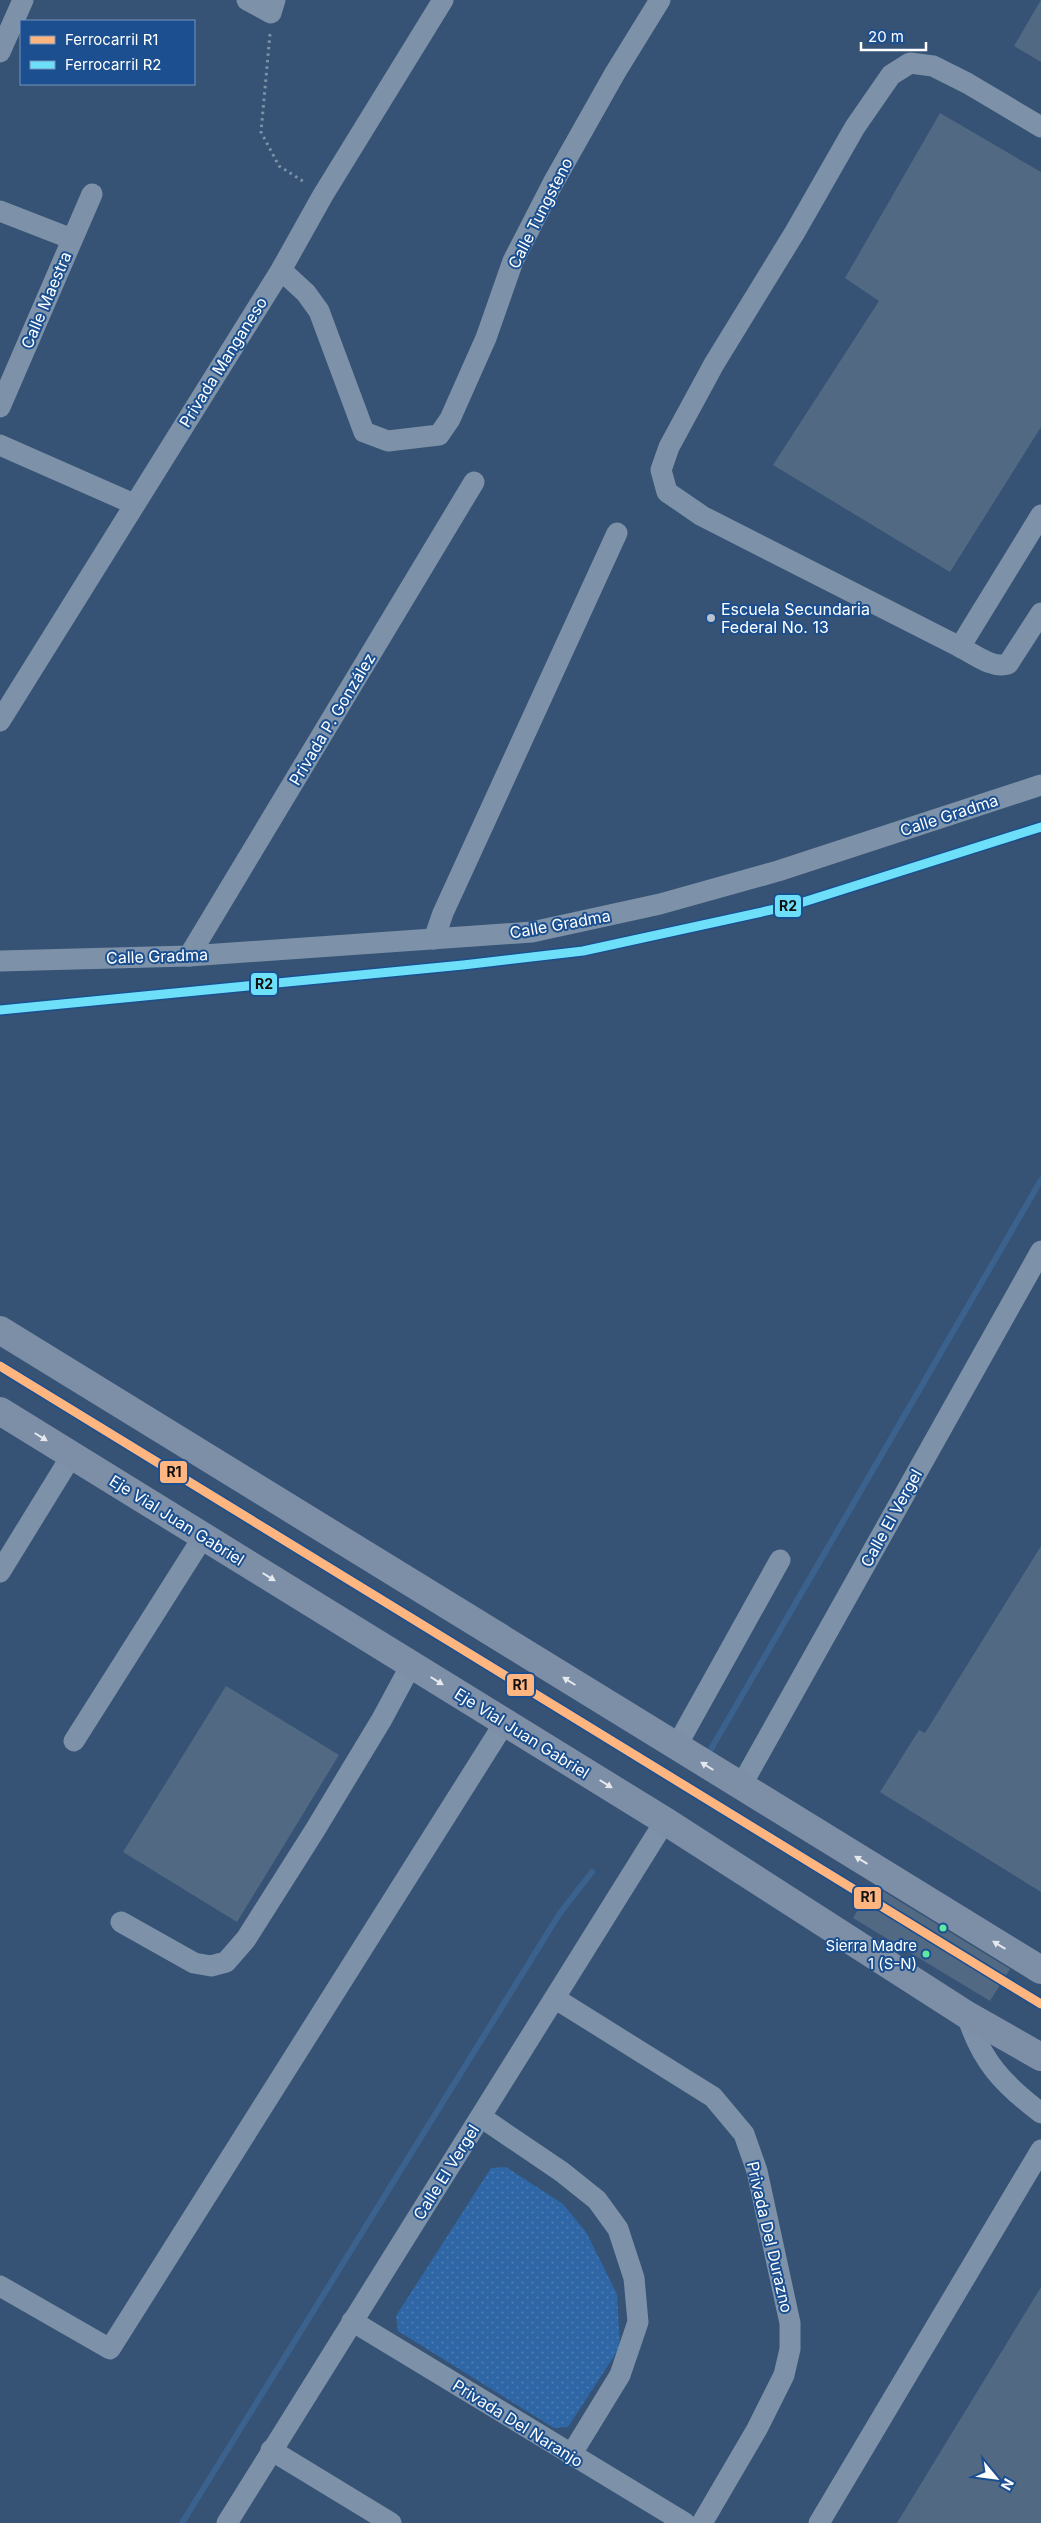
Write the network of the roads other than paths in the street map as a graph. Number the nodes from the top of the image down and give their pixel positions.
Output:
1 (23, 0) edge
2 (247, 0) edge
3 (443, 0) edge
4 (660, 0) edge
5 (273, 6) edge
6 (0, 52) edge
7 (1041, 127) edge
8 (92, 194) dead end
9 (0, 212) edge
10 (72, 239) junction
11 (281, 270) junction
12 (0, 407) edge
13 (0, 446) edge
14 (474, 482) dead end
15 (134, 504) junction
16 (1041, 515) edge
17 (616, 533) dead end
18 (1041, 613) edge
19 (960, 647) junction
20 (0, 721) edge
21 (1041, 785) edge
22 (434, 939) junction
23 (189, 956) junction
24 (0, 961) edge
25 (1041, 1251) edge
26 (0, 1330) edge
27 (0, 1411) edge
28 (72, 1456) junction
29 (204, 1537) junction
30 (780, 1560) dead end
31 (3, 1562) edge
32 (411, 1665) junction
33 (506, 1722) junction
34 (74, 1742) dead end
35 (676, 1747) junction
36 (740, 1786) junction
37 (665, 1821) junction
38 (121, 1922) dead end
39 (1041, 1970) edge
40 (556, 1999) junction
41 (968, 2015) junction
42 (1041, 2057) edge
43 (1041, 2113) edge
44 (480, 2117) junction
45 (1041, 2150) edge
46 (0, 2286) edge
47 (352, 2321) junction
48 (271, 2450) junction
49 (570, 2455) junction
50 (227, 2523) edge
51 (391, 2523) edge
52 (685, 2523) edge
53 (702, 2523) edge
54 (819, 2523) edge

1 - 6 street
2 - 5 street
3 - 11 street, Privada Manganeso
4 - 11 street, Calle Tungsteno
7 - 19 street
8 - 10 street, Calle Maestra
9 - 10 street
10 - 12 street, Calle Maestra
11 - 15 street, Privada Manganeso
13 - 15 street
14 - 23 street, Privada P. González
15 - 20 street, Privada Manganeso
16 - 19 street
17 - 22 street
18 - 19 street
21 - 22 street, Calle Gradma
22 - 23 street, Calle Gradma
23 - 24 street, Calle Gradma
25 - 36 street, Calle El Vergel
35 -> 26 main road
27 -> 28 main road, Eje Vial Juan Gabriel
28 - 29 main road, Eje Vial Juan Gabriel
28 - 31 street
29 -> 32 main road, Eje Vial Juan Gabriel
29 - 34 street
30 - 35 street
32 -> 33 main road, Eje Vial Juan Gabriel
32 - 38 street
33 -> 37 main road, Eje Vial Juan Gabriel
33 - 46 street
36 -> 35 main road
39 -> 36 main road
37 - 40 street, Calle El Vergel
37 - 41 main road, Eje Vial Juan Gabriel
40 - 44 street, Calle El Vergel
40 - 53 street, Privada Del Durazno
41 - 42 main road, Eje Vial Juan Gabriel
41 - 43 street
44 - 47 street, Calle El Vergel
44 - 49 street
45 - 54 street
47 - 48 street, Calle El Vergel
47 - 49 street, Privada Del Naranjo
48 - 50 street, Calle El Vergel
48 - 51 street
49 - 52 street, Privada Del Naranjo

